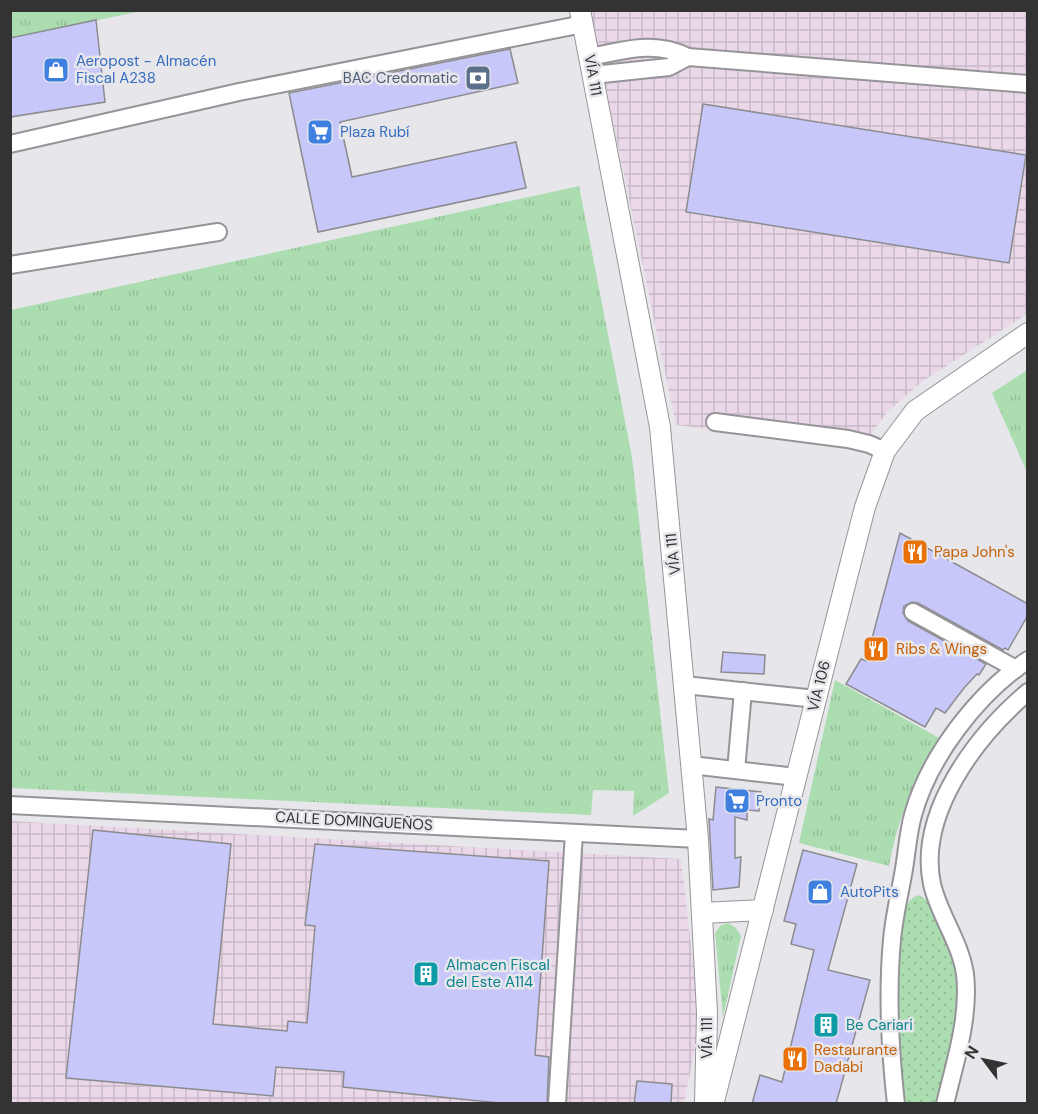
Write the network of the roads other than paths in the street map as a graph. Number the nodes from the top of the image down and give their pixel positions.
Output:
1 (582, 17) edge
2 (688, 57) junction
3 (591, 66) junction
4 (1028, 84) edge
5 (10, 144) edge
6 (218, 232) dead end
7 (10, 266) edge
8 (1028, 333) edge
9 (715, 422) dead end
10 (885, 451) junction
11 (913, 612) dead end
12 (1022, 665) edge
13 (686, 685) junction
14 (743, 691) junction
15 (1028, 692) edge
16 (816, 699) junction
17 (691, 765) junction
18 (735, 770) junction
19 (796, 777) junction
20 (10, 804) edge
21 (574, 833) junction
22 (698, 839) junction
23 (904, 867) junction
24 (930, 867) junction
25 (763, 910) junction
26 (702, 913) junction
27 (557, 1104) edge
28 (705, 1104) edge
29 (714, 1104) edge
30 (896, 1104) edge
31 (945, 1104) edge

1 - 3 main road, VÍA 111
1 - 5 street
2 - 3 street
2 - 3 street
2 - 4 street
3 - 13 main road, VÍA 111
6 - 7 street
8 - 10 main road, VÍA 106
9 - 10 street
10 - 16 main road, VÍA 106
11 - 12 street
12 - 23 street
13 - 14 street
13 - 17 main road, VÍA 111
14 - 16 street
14 - 18 street
15 - 24 street
16 - 19 main road, VÍA 106
17 - 18 street
17 - 22 main road, VÍA 111
18 - 19 street
19 - 25 main road, VÍA 106
20 - 21 street, CALLE DOMINGUEÑOS
21 - 22 street, CALLE DOMINGUEÑOS
21 - 27 street
22 - 26 main road, VÍA 111
23 - 24 street
23 - 30 street
24 - 31 street
25 - 26 main road
25 - 29 main road, VÍA 106
26 - 28 main road, VÍA 111

